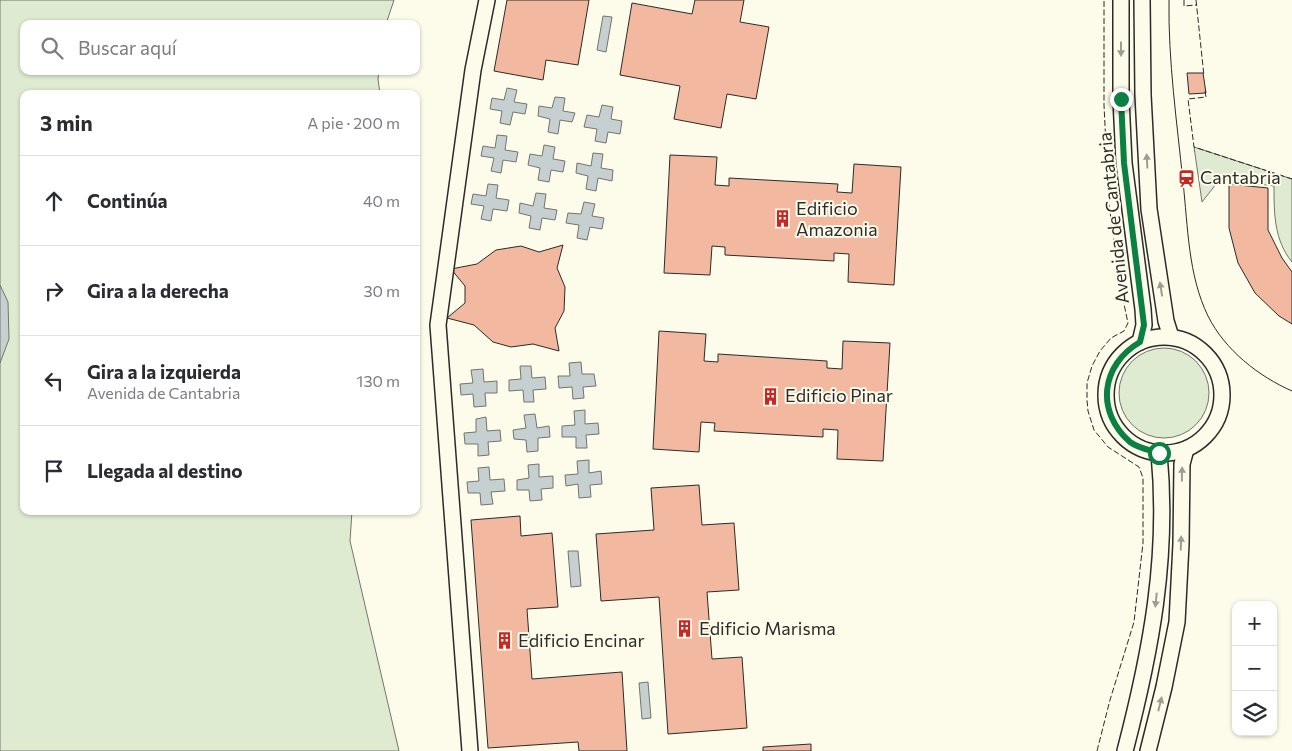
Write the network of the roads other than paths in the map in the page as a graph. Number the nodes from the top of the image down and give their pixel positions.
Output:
1 (487, 0) edge
2 (1120, 0) edge
3 (1142, 0) edge
4 (1171, 337) junction
5 (1140, 342) junction
6 (1186, 449) junction
7 (1159, 453) junction
8 (470, 751) edge
9 (1125, 751) edge
10 (1148, 751) edge

1 - 8 street
2 -> 5 street, Avenida de Cantabria
4 -> 3 street, Avenida de Cantabria
4 - 5 street
4 - 6 street
5 - 7 street
6 - 7 street
10 -> 6 street
7 -> 9 street

